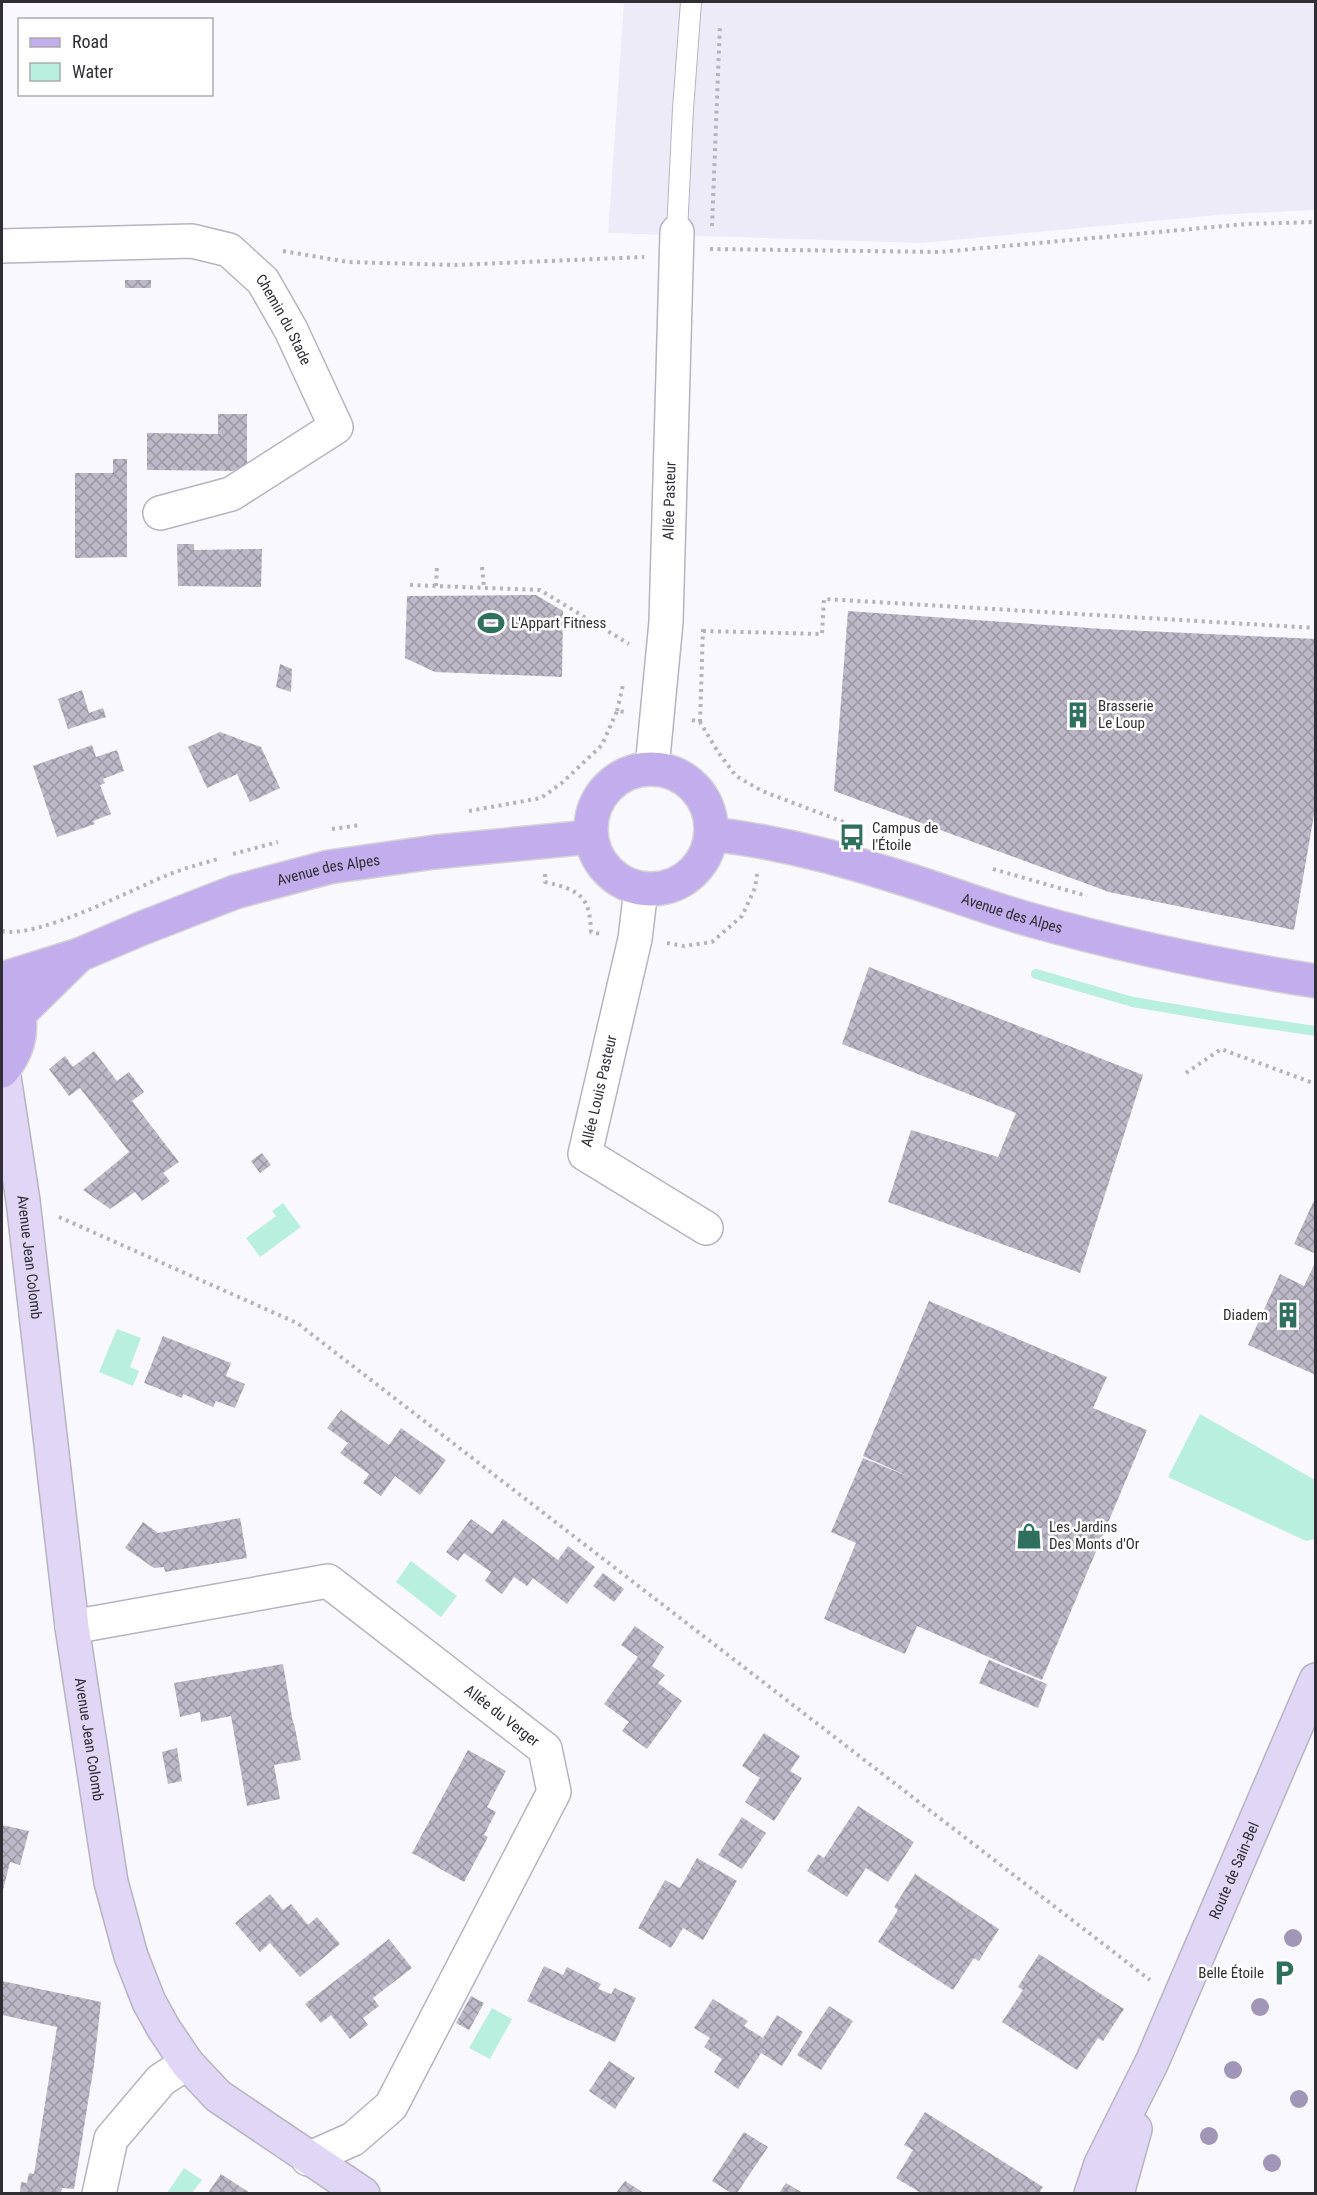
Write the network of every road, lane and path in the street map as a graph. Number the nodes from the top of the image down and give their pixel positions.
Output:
1 (691, 2) edge
2 (720, 23) dead end
3 (1316, 222) edge
4 (712, 237) dead end
5 (677, 242) junction
6 (2, 246) edge
7 (229, 250) junction
8 (160, 513) dead end
9 (437, 567) dead end
10 (482, 567) dead end
11 (410, 585) dead end
12 (436, 586) junction
13 (484, 588) junction
14 (1316, 628) edge
15 (703, 631) dead end
16 (629, 645) dead end
17 (652, 768) junction
18 (776, 795) dead end
19 (851, 825) dead end
20 (711, 834) junction
21 (590, 837) junction
22 (992, 869) dead end
23 (641, 889) junction
24 (1089, 897) dead end
25 (78, 956) junction
26 (2, 980) edge
27 (1316, 981) edge
28 (19, 1014) junction
29 (2, 1070) edge
30 (1186, 1073) dead end
31 (1316, 1084) edge
32 (15, 1180) edge
33 (706, 1228) dead end
34 (72, 1627) junction
35 (1316, 1680) edge
36 (1178, 2002) junction
37 (1152, 2062) junction
38 (187, 2063) junction
39 (308, 2158) junction
40 (99, 2193) edge
41 (363, 2193) edge
42 (1091, 2193) edge
43 (1117, 2193) edge

1 - 5 lane
2 - 4 path
3 - 5 path
5 - 7 path
5 - 17 street, Allée Pasteur
6 - 7 street, Chemin du Stade
7 - 8 street, Chemin du Stade
9 - 12 path
10 - 13 path
11 - 12 path
12 - 13 path
13 - 16 path
14 - 15 path
17 - 20 main road
17 - 21 main road
18 - 19 path
20 - 23 main road
20 - 27 main road, Avenue des Alpes
21 - 23 main road
21 - 25 main road, Avenue des Alpes
22 - 24 path
23 - 33 street, Allée Louis Pasteur
25 - 26 main road, Avenue des Alpes
25 - 28 main road, Avenue des Alpes
26 - 28 main road
28 - 29 main road
29 - 32 street, Avenue Jean Colomb
30 - 31 path
32 - 34 street, Avenue Jean Colomb
32 - 36 path
34 - 38 street, Avenue Jean Colomb
34 - 39 street, Allée du Verger
35 - 36 street, Route de Sain-Bel
36 - 37 street, Route de Sain-Bel
37 - 42 street, Route de Sain-Bel
37 - 43 street, Route de Sain-Bel
38 - 39 street, Avenue Jean Colomb
38 - 40 street
39 - 41 street, Avenue Jean Colomb

